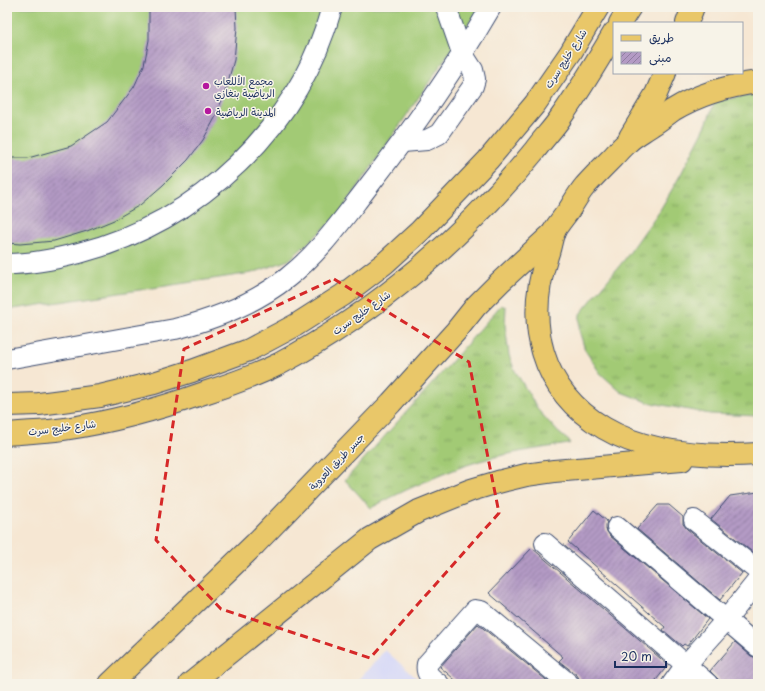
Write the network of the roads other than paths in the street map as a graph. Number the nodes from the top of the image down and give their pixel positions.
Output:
1 (332, 7) edge
2 (447, 7) edge
3 (491, 7) edge
4 (598, 7) edge
5 (630, 7) edge
6 (693, 7) edge
7 (621, 22) edge
8 (687, 22) edge
9 (613, 36) edge
10 (462, 53) junction
11 (666, 74) edge
12 (755, 80) edge
13 (628, 141) junction
14 (403, 142) junction
15 (554, 232) junction
16 (7, 264) edge
17 (7, 359) edge
18 (7, 405) edge
19 (7, 434) edge
20 (758, 454) edge
21 (727, 456) junction
22 (694, 520) dead end
23 (617, 527) dead end
24 (545, 543) dead end
25 (758, 571) edge
26 (758, 580) edge
27 (726, 620) junction
28 (758, 647) edge
29 (686, 666) junction
30 (110, 684) edge
31 (190, 684) edge
32 (439, 684) edge
33 (569, 684) edge
34 (672, 684) edge
35 (708, 684) edge

1 - 16 street
2 - 10 street
3 - 10 street
4 - 18 main road, شارع خليج سرت
5 - 7 main road
6 - 8 main road
9 - 19 main road, شارع خليج سرت
10 - 14 street
10 - 14 street
11 - 13 main road
12 - 13 main road
13 - 15 main road
14 - 17 street
15 - 21 main road
15 - 30 main road, جسر طريق العروبة
20 - 21 main road
21 - 31 main road
22 - 25 street
23 - 27 street
24 - 29 street
26 - 27 street
27 - 28 street
27 - 29 street
29 - 34 street
29 - 35 street
32 - 33 street

